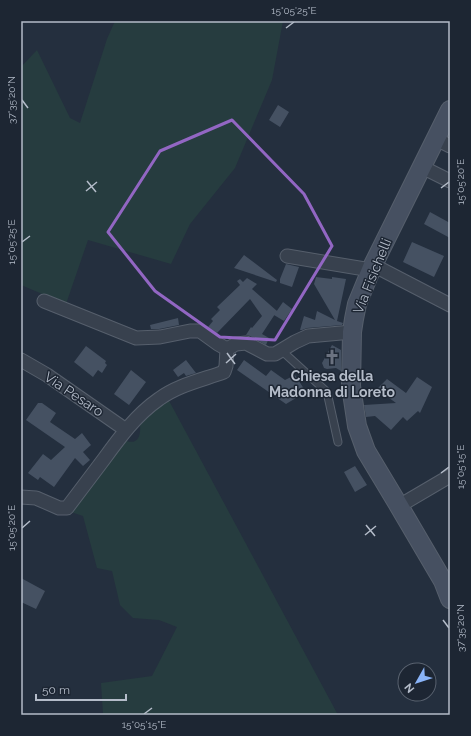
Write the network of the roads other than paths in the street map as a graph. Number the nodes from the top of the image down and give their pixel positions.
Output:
1 (450, 110) edge
2 (443, 142) edge
3 (422, 167) junction
4 (450, 181) edge
5 (287, 256) dead end
6 (372, 268) junction
7 (44, 301) dead end
8 (450, 305) edge
9 (352, 332) junction
10 (227, 348) junction
11 (281, 350) junction
12 (21, 360) edge
13 (126, 430) junction
14 (338, 442) dead end
15 (450, 476) edge
16 (21, 497) edge
17 (399, 506) junction
18 (450, 599) edge

1 - 2 main road, Via Fisichelli
2 - 3 main road, Via Fisichelli
3 - 4 street
3 - 6 main road, Via Fisichelli
5 - 6 street
6 - 8 street
6 - 9 main road, Via Fisichelli
7 - 10 street
9 - 11 street
9 - 17 main road, Via Fisichelli
10 - 11 street
10 - 13 street
11 - 14 lane
12 - 13 street, Via Pesaro
13 - 16 street
15 - 17 street
17 - 18 main road, Via Fisichelli

